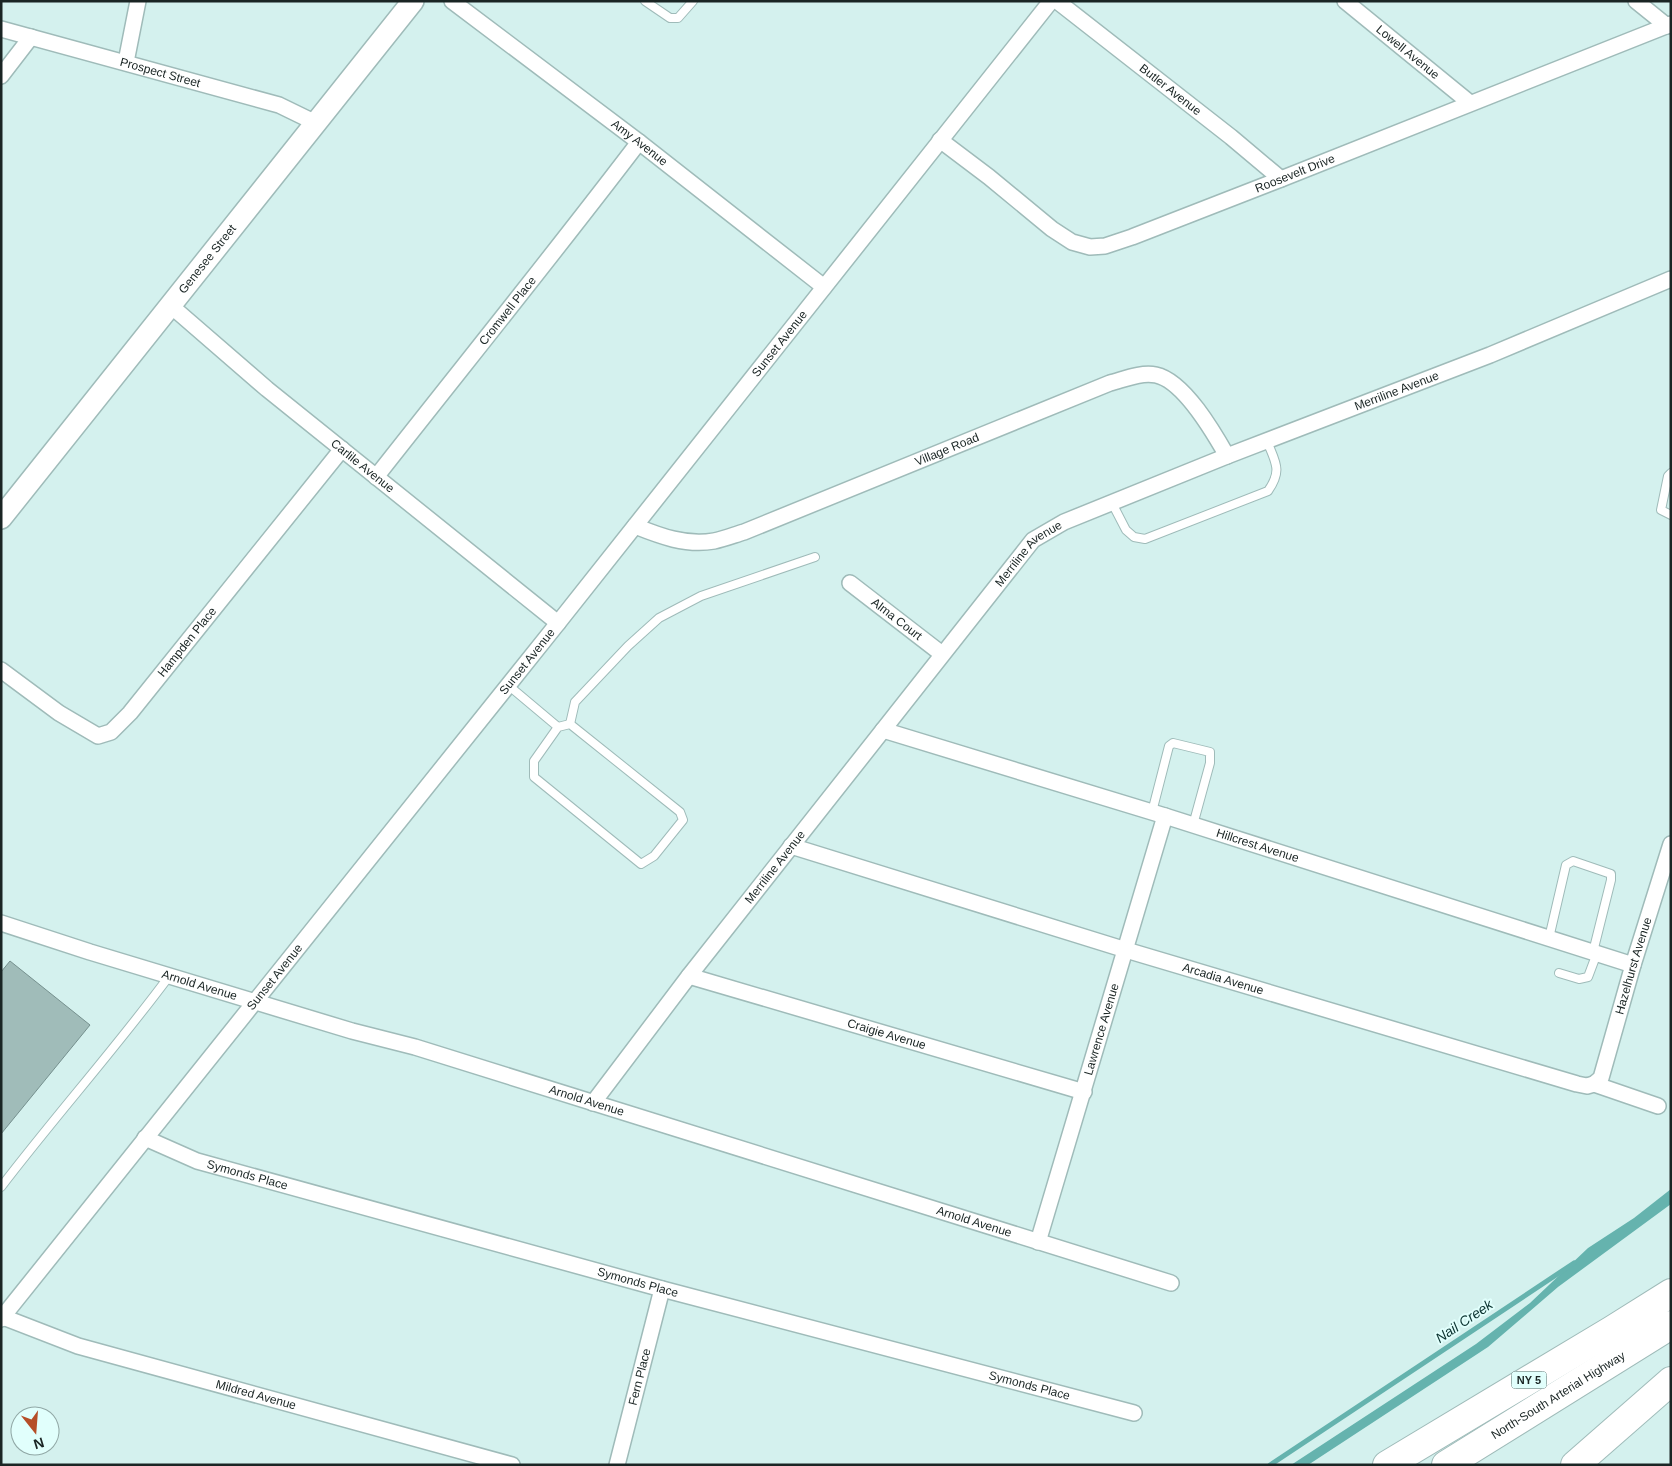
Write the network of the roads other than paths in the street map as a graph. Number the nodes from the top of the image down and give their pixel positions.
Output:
1 (138, 1) edge
2 (413, 1) edge
3 (452, 1) edge
4 (645, 1) edge
5 (693, 1) edge
6 (1051, 1) edge
7 (1057, 1) edge
8 (1345, 1) edge
9 (1636, 1) edge
10 (1669, 25) edge
11 (1, 29) edge
12 (31, 37) junction
13 (126, 62) junction
14 (1, 76) edge
15 (1470, 103) junction
16 (316, 123) junction
17 (940, 140) junction
18 (639, 142) junction
19 (1281, 179) junction
20 (1671, 279) edge
21 (824, 287) junction
22 (170, 305) junction
23 (1267, 441) junction
24 (342, 449) junction
25 (1227, 456) junction
26 (1671, 472) edge
27 (376, 477) junction
28 (1112, 503) junction
29 (1671, 515) edge
30 (1, 518) edge
31 (635, 526) junction
32 (816, 557) dead end
33 (850, 583) dead end
34 (558, 623) junction
35 (942, 654) junction
36 (1, 670) edge
37 (508, 685) junction
38 (570, 724) junction
39 (558, 727) junction
40 (883, 730) junction
41 (1159, 814) junction
42 (1193, 825) junction
43 (1671, 844) edge
44 (791, 846) junction
45 (1, 923) edge
46 (1549, 938) junction
47 (1126, 950) junction
48 (1595, 953) junction
49 (1633, 965) junction
50 (1558, 973) dead end
51 (170, 975) junction
52 (689, 976) junction
53 (256, 1001) junction
54 (1594, 1084) junction
55 (1084, 1092) junction
56 (593, 1103) junction
57 (1658, 1106) dead end
58 (145, 1138) junction
59 (1, 1187) edge
60 (1038, 1242) junction
61 (1171, 1283) dead end
62 (662, 1289) junction
63 (1671, 1293) edge
64 (2, 1318) edge
65 (1671, 1325) edge
66 (1671, 1380) edge
67 (1134, 1413) dead end
68 (512, 1465) edge
69 (617, 1465) edge
70 (1386, 1465) edge
71 (1446, 1465) edge
72 (1575, 1465) edge

1 - 13 street
2 - 16 main road, Genesee Street
3 - 18 street, Amy Avenue
4 - 5 lane
6 - 17 street, Sunset Avenue
7 - 19 street, Butler Avenue
8 - 15 street, Lowell Avenue
9 - 10 street
10 - 15 street, Roosevelt Drive
11 - 12 street, Prospect Street
12 - 13 street, Prospect Street
12 - 14 street
13 - 16 street, Prospect Street
15 - 19 street, Roosevelt Drive
16 - 22 main road, Genesee Street
17 - 19 street, Roosevelt Drive
17 - 21 street, Sunset Avenue
18 - 21 street, Amy Avenue
18 - 27 street, Cromwell Place
20 - 23 street, Merriline Avenue
21 - 31 street, Sunset Avenue
22 - 24 street, Carlile Avenue
22 - 30 main road, Genesee Street
23 - 25 street, Merriline Avenue
23 - 28 lane
24 - 27 street, Carlile Avenue
24 - 36 street, Hampden Place
25 - 28 street, Merriline Avenue
25 - 31 street, Village Road
26 - 29 lane
27 - 34 street, Carlile Avenue
28 - 35 street, Merriline Avenue
31 - 34 street, Sunset Avenue
32 - 38 lane
33 - 35 street, Alma Court
34 - 37 street, Sunset Avenue
35 - 40 street, Merriline Avenue
37 - 39 lane
37 - 53 street, Sunset Avenue
38 - 39 lane
38 - 39 lane
40 - 41 street, Hillcrest Avenue
40 - 44 street, Merriline Avenue
41 - 42 street, Hillcrest Avenue
41 - 42 lane
41 - 47 street, Lawrence Avenue
42 - 46 street, Hillcrest Avenue
43 - 49 street, Hazelhurst Avenue
44 - 47 street, Arcadia Avenue
44 - 52 street, Merriline Avenue
45 - 51 street, Arnold Avenue
46 - 48 street, Hillcrest Avenue
46 - 48 lane
47 - 54 street, Arcadia Avenue
47 - 55 street, Lawrence Avenue
48 - 49 street, Hillcrest Avenue
48 - 50 lane
49 - 54 street, Hazelhurst Avenue
51 - 53 street, Arnold Avenue
51 - 59 lane
52 - 55 street, Craigie Avenue
52 - 56 street, Merriline Avenue
53 - 56 street, Arnold Avenue
53 - 58 street, Sunset Avenue
54 - 57 street, Arcadia Avenue
55 - 60 street, Lawrence Avenue
56 - 60 street, Arnold Avenue
58 - 62 street, Symonds Place
58 - 64 street, Sunset Avenue
60 - 61 street, Arnold Avenue
62 - 67 street, Symonds Place
62 - 69 street, Fern Place
63 - 70 highway, NY 5
64 - 68 street, Mildred Avenue
65 - 71 highway, North-South Arterial Highway / NY 5
66 - 72 highway

